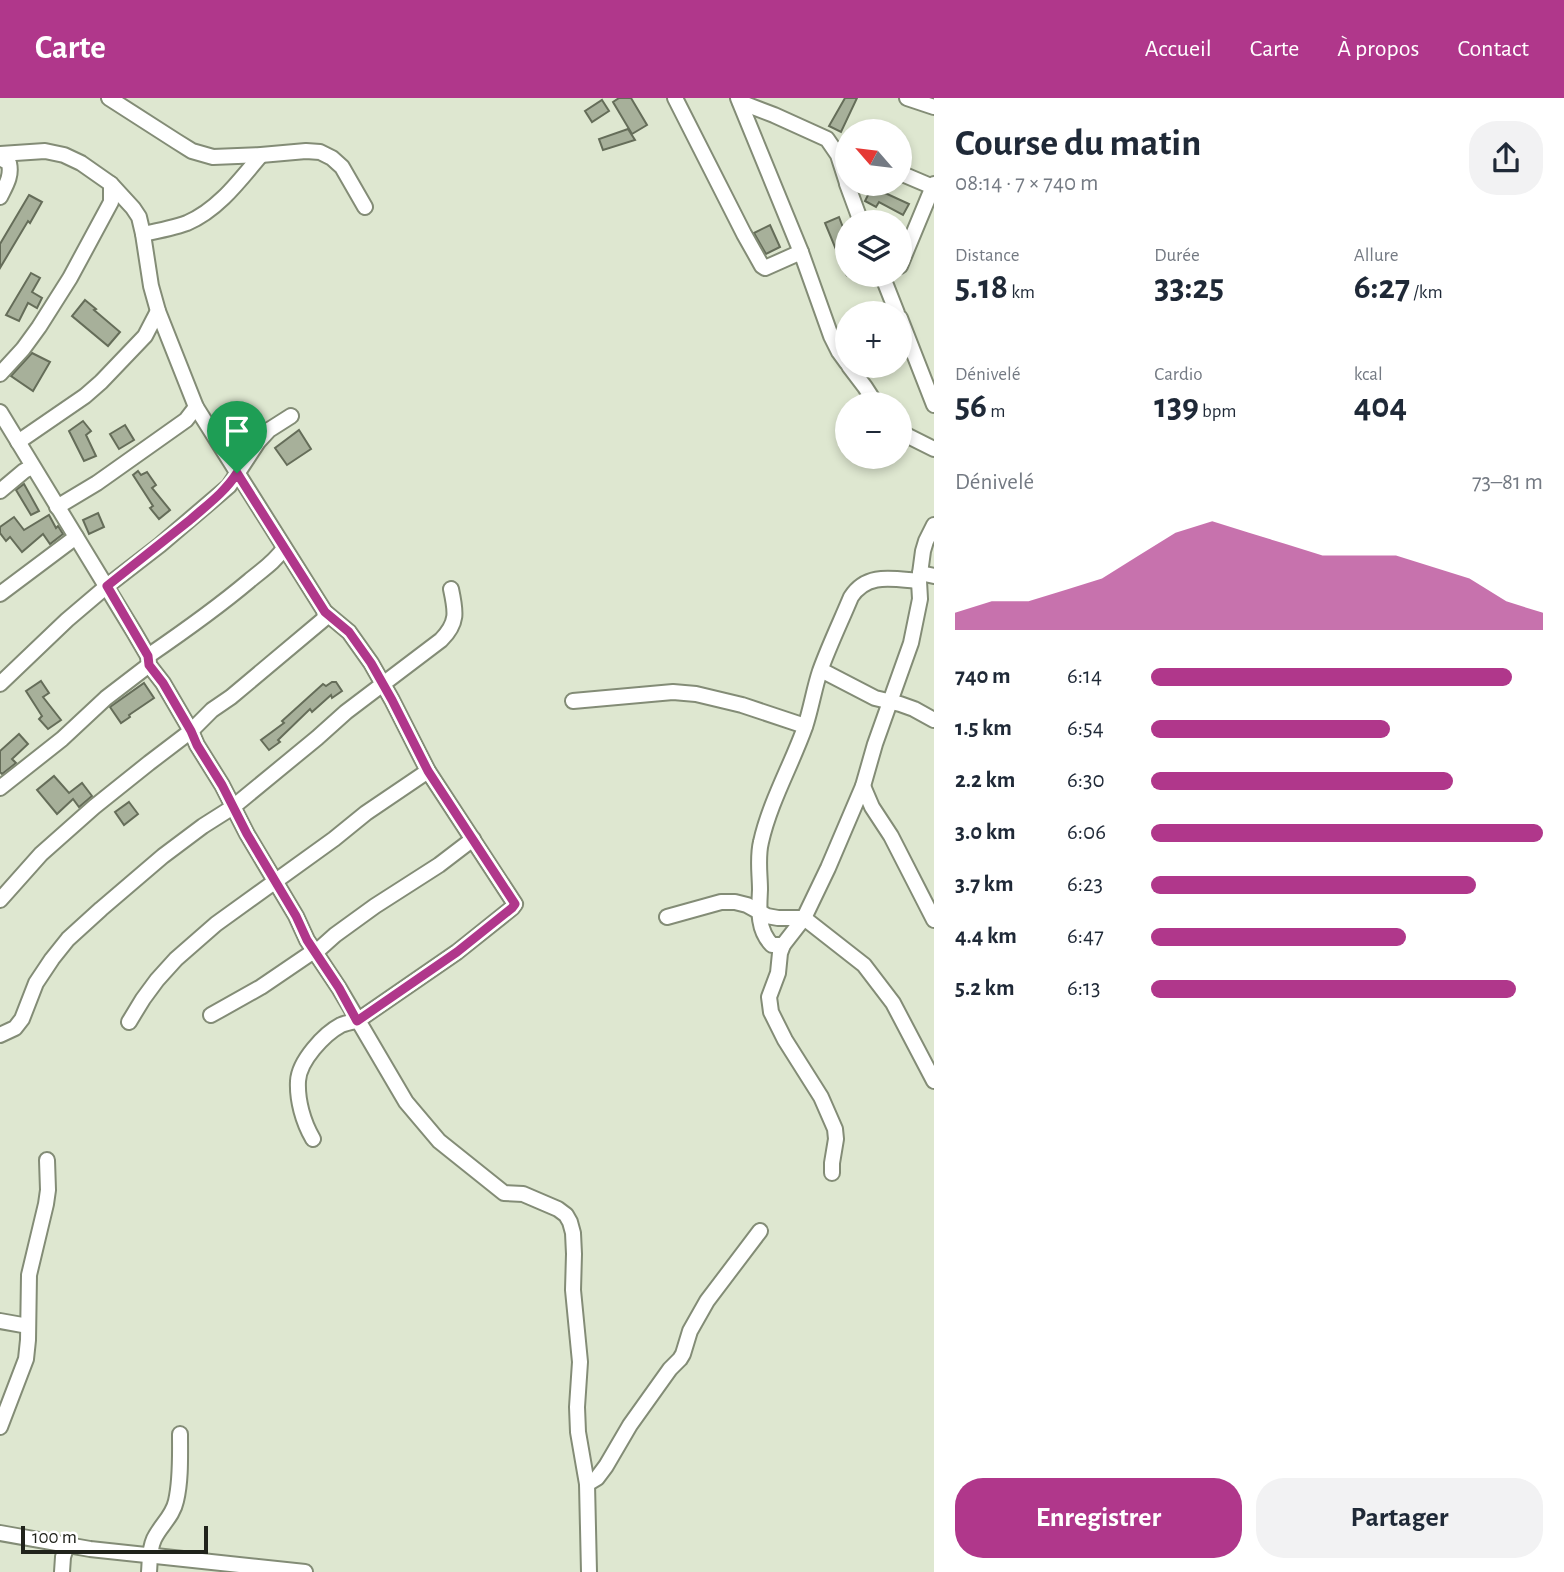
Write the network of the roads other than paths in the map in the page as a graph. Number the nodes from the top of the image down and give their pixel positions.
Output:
1 (109, 98) edge
2 (675, 98) edge
3 (907, 98) edge
4 (739, 100) edge
5 (934, 107) edge
6 (835, 147) edge
7 (261, 155) junction
8 (0, 156) edge
9 (912, 178) edge
10 (111, 184) junction
11 (933, 186) edge
12 (0, 197) edge
13 (365, 207) dead end
14 (143, 234) junction
15 (912, 237) edge
16 (800, 252) junction
17 (888, 289) edge
18 (892, 301) edge
19 (158, 312) junction
20 (835, 344) edge
21 (912, 344) edge
22 (0, 374) edge
23 (931, 385) edge
24 (934, 405) edge
25 (196, 407) junction
26 (0, 412) edge
27 (290, 416) dead end
28 (912, 438) edge
29 (18, 442) junction
30 (934, 449) edge
31 (33, 467) junction
32 (237, 473) junction
33 (0, 491) edge
34 (57, 507) junction
35 (934, 525) edge
36 (76, 537) junction
37 (284, 548) junction
38 (924, 577) edge
39 (107, 586) junction
40 (451, 589) dead end
41 (0, 594) edge
42 (325, 612) junction
43 (149, 660) junction
44 (821, 670) junction
45 (0, 684) edge
46 (384, 684) junction
47 (573, 701) dead end
48 (891, 703) junction
49 (934, 720) edge
50 (805, 726) junction
51 (191, 731) junction
52 (428, 771) junction
53 (863, 786) junction
54 (0, 788) edge
55 (233, 807) junction
56 (473, 839) junction
57 (275, 881) junction
58 (0, 900) edge
59 (759, 912) junction
60 (667, 917) dead end
61 (804, 918) junction
62 (934, 920) edge
63 (783, 945) junction
64 (316, 952) junction
65 (211, 1015) dead end
66 (357, 1021) junction
67 (129, 1022) dead end
68 (0, 1035) edge
69 (934, 1081) edge
70 (313, 1139) dead end
71 (47, 1160) dead end
72 (832, 1173) dead end
73 (760, 1231) dead end
74 (0, 1321) edge
75 (28, 1326) junction
76 (0, 1427) edge
77 (180, 1434) dead end
78 (587, 1484) junction
79 (0, 1532) edge
80 (67, 1545) junction
81 (149, 1556) junction
82 (62, 1572) edge
83 (149, 1572) edge
84 (305, 1572) edge
85 (589, 1572) edge

1 - 7 street
2 - 16 street
3 - 5 street
4 - 6 street
4 - 16 street
7 - 13 street
7 - 14 street
8 - 10 street
8 - 12 street
9 - 11 street
10 - 14 street
10 - 22 street
11 - 15 street
14 - 19 street
16 - 20 street
17 - 18 street
19 - 25 street
19 - 29 street
21 - 23 street
23 - 24 street
25 - 32 street
25 - 34 street
26 - 29 street
27 - 32 street
28 - 30 street
29 - 31 street
31 - 33 street
31 - 34 street
32 - 37 street
32 - 39 street
34 - 36 street
35 - 38 street
36 - 39 street
36 - 41 street
37 - 42 street
37 - 43 street
38 - 44 street
38 - 48 street
39 - 43 street
39 - 45 street
40 - 46 street
42 - 46 street
42 - 51 street
43 - 51 street
43 - 54 street
44 - 48 street
44 - 50 street
46 - 52 street
46 - 55 street
47 - 50 street
48 - 49 street
48 - 53 street
50 - 59 street
51 - 55 street
51 - 58 street
52 - 56 street
52 - 57 street
53 - 61 street
53 - 62 street
55 - 57 street
55 - 68 street
56 - 64 street
56 - 66 street
57 - 64 street
57 - 67 street
59 - 60 street
59 - 61 street
59 - 63 street
61 - 63 street
61 - 69 street
63 - 72 street
64 - 65 street
64 - 66 street
66 - 70 street
66 - 78 street
71 - 75 street
73 - 78 street
74 - 75 street
75 - 76 street
77 - 81 street
78 - 85 street
79 - 80 street
80 - 81 street
80 - 82 street
81 - 83 street
81 - 84 street

